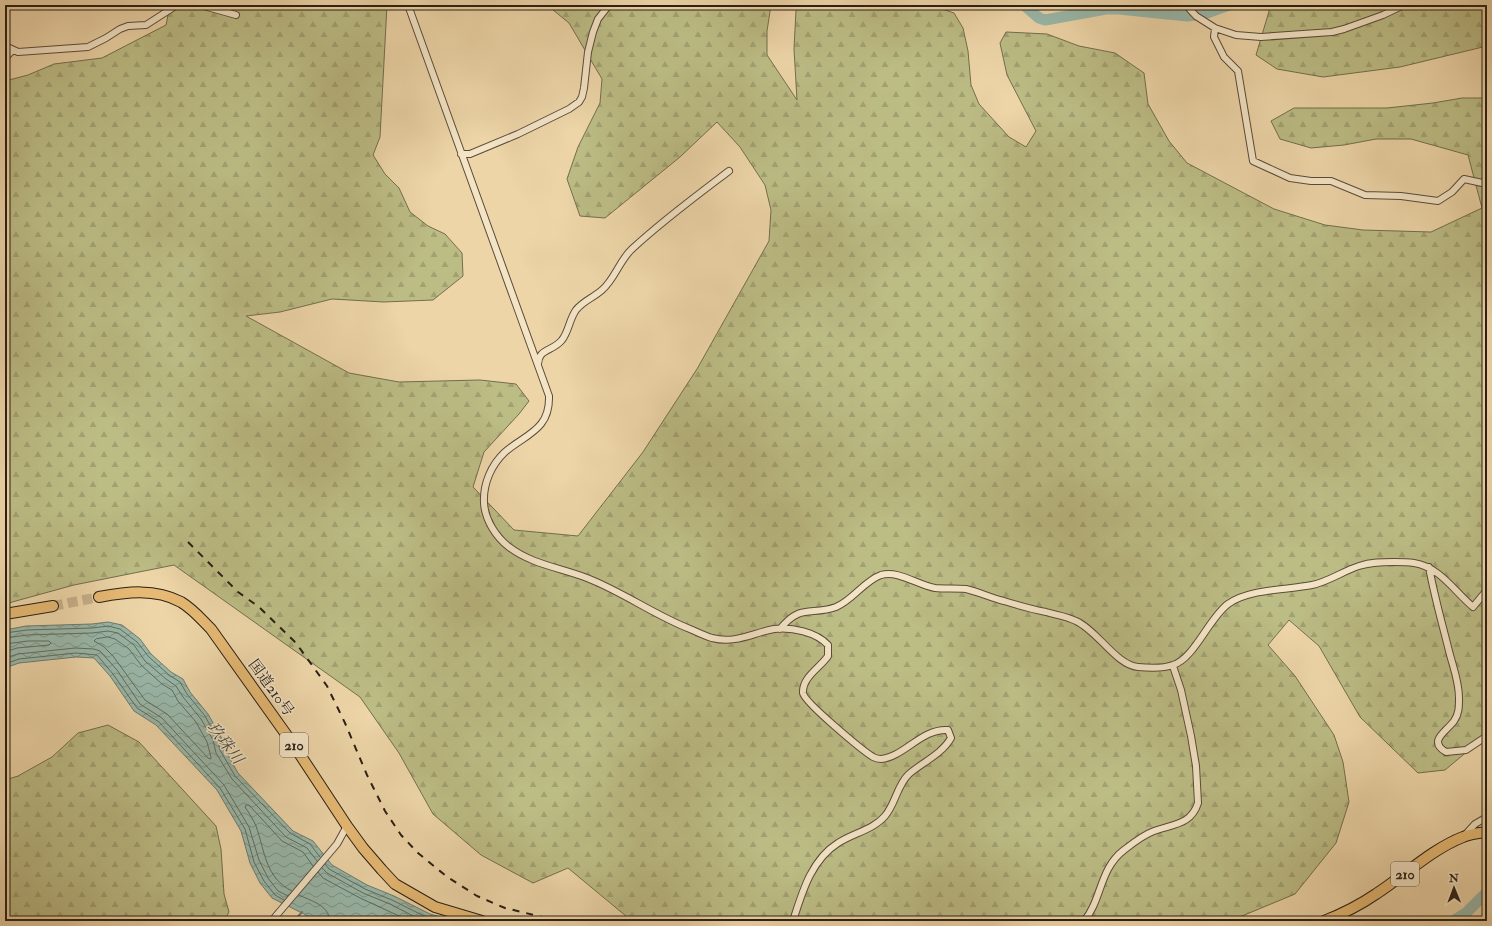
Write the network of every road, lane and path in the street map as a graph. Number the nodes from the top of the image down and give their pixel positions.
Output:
1 (177, 5) edge
2 (200, 5) edge
3 (408, 5) edge
4 (609, 5) edge
5 (1186, 5) edge
6 (1404, 5) edge
7 (236, 15) dead end
8 (1215, 28) junction
9 (5, 46) edge
10 (13, 50) junction
11 (5, 58) edge
12 (461, 154) junction
13 (730, 171) dead end
14 (1487, 184) edge
15 (538, 366) junction
16 (1429, 567) junction
17 (1487, 590) edge
18 (98, 597) tunnel mouth
19 (53, 606) tunnel mouth
20 (5, 614) edge
21 (780, 629) junction
22 (1173, 666) junction
23 (1487, 736) edge
24 (1487, 817) edge
25 (347, 826) junction
26 (1487, 832) edge
27 (1464, 836) junction
28 (274, 919) edge
29 (482, 921) edge
30 (792, 921) edge
31 (1084, 921) edge
32 (1324, 921) edge

1 - 10 street
2 - 7 street
3 - 12 street
4 - 12 street
5 - 8 street
6 - 8 street
8 - 14 street
9 - 10 street
10 - 11 street
12 - 15 street
13 - 15 street
15 - 21 street
16 - 17 street
16 - 22 street
16 - 23 street
18 - 25 highway, 国道210号 / 210
19 - 20 highway
21 - 22 street
21 - 30 street
22 - 31 street
24 - 27 street
25 - 28 street
25 - 29 highway, 国道210号 / 210
26 - 27 highway, 210
27 - 32 highway, 210

